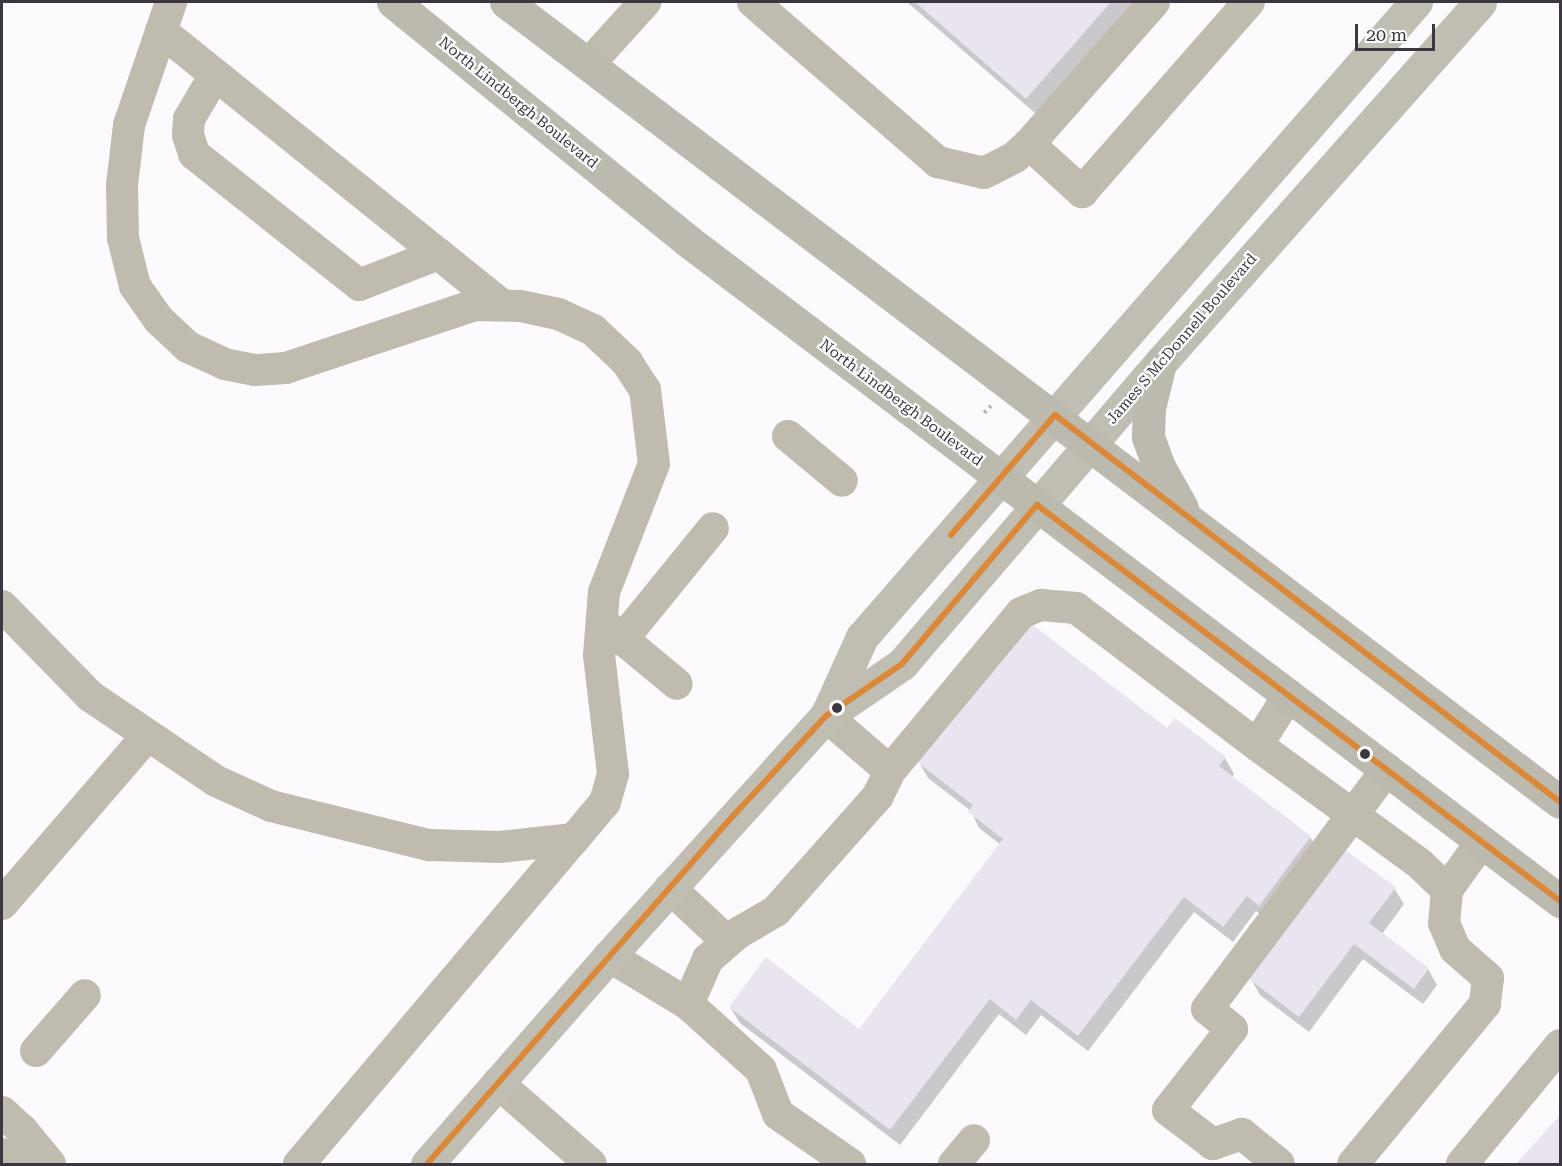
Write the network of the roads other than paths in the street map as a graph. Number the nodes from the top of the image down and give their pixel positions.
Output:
1 (171, 2) edge
2 (393, 2) edge
3 (506, 2) edge
4 (645, 2) edge
5 (753, 2) edge
6 (1154, 2) edge
7 (1249, 2) edge
8 (1416, 2) edge
9 (1480, 2) edge
10 (161, 30) junction
11 (590, 64) junction
12 (215, 75) junction
13 (1029, 144) junction
14 (438, 254) junction
15 (502, 305) junction
16 (1160, 363) junction
17 (1055, 415) junction
18 (788, 436) dead end
19 (1090, 443) junction
20 (1000, 478) junction
21 (842, 481) dead end
22 (1037, 506) junction
23 (1189, 520) junction
24 (713, 528) dead end
25 (2, 606) edge
26 (612, 631) junction
27 (677, 684) dead end
28 (1289, 695) junction
29 (826, 716) junction
30 (147, 735) junction
31 (1257, 745) junction
32 (1387, 769) junction
33 (890, 771) junction
34 (1560, 802) edge
35 (1354, 816) junction
36 (574, 838) junction
37 (1482, 841) junction
38 (670, 888) junction
39 (1447, 890) junction
40 (1560, 901) edge
41 (2, 904) edge
42 (728, 942) junction
43 (609, 956) junction
44 (85, 995) dead end
45 (688, 1004) junction
46 (1560, 1045) edge
47 (36, 1051) dead end
48 (498, 1083) junction
49 (2, 1113) edge
50 (974, 1140) dead end
51 (2, 1154) edge
52 (426, 1162) edge
53 (18, 1164) edge
54 (50, 1164) edge
55 (299, 1164) edge
56 (591, 1164) edge
57 (850, 1164) edge
58 (954, 1164) edge
59 (1279, 1164) edge
60 (1353, 1164) edge
61 (1462, 1164) edge

1 - 10 lane
2 - 20 highway, North Lindbergh Boulevard
3 - 11 highway
4 - 11 lane
5 - 13 lane
6 - 13 lane
7 - 13 lane
8 - 17 main road, James S McDonnell Boulevard
9 - 16 main road, James S McDonnell Boulevard
10 - 12 lane
10 - 15 lane
11 - 17 highway
12 - 14 lane
12 - 14 lane
14 - 15 lane
15 - 26 lane
16 - 19 main road, James S McDonnell Boulevard
16 - 23 highway
17 - 19 highway
17 - 20 main road, James S McDonnell Boulevard
18 - 21 lane
19 - 22 main road, James S McDonnell Boulevard
19 - 23 highway
20 - 22 highway, North Lindbergh Boulevard
20 - 29 main road, James S McDonnell Boulevard
22 - 28 highway, North Lindbergh Boulevard
22 - 29 main road, James S McDonnell Boulevard
23 - 34 highway
24 - 26 lane
25 - 30 lane
26 - 27 lane
26 - 36 lane
28 - 31 lane
28 - 32 highway, North Lindbergh Boulevard
29 - 33 lane
29 - 38 main road, James S McDonnell Boulevard
30 - 36 lane
30 - 41 lane
31 - 33 lane
31 - 35 lane
32 - 35 lane
32 - 37 highway, North Lindbergh Boulevard
33 - 42 lane
35 - 39 lane
35 - 59 lane
36 - 55 lane
37 - 39 lane
37 - 40 highway, North Lindbergh Boulevard
38 - 42 lane
38 - 43 main road, James S McDonnell Boulevard
39 - 60 lane
42 - 45 lane
43 - 45 lane
43 - 48 main road, James S McDonnell Boulevard
44 - 47 lane
45 - 57 lane
46 - 61 lane
48 - 52 main road, James S McDonnell Boulevard
48 - 56 lane
49 - 54 lane
50 - 58 lane
51 - 53 lane

